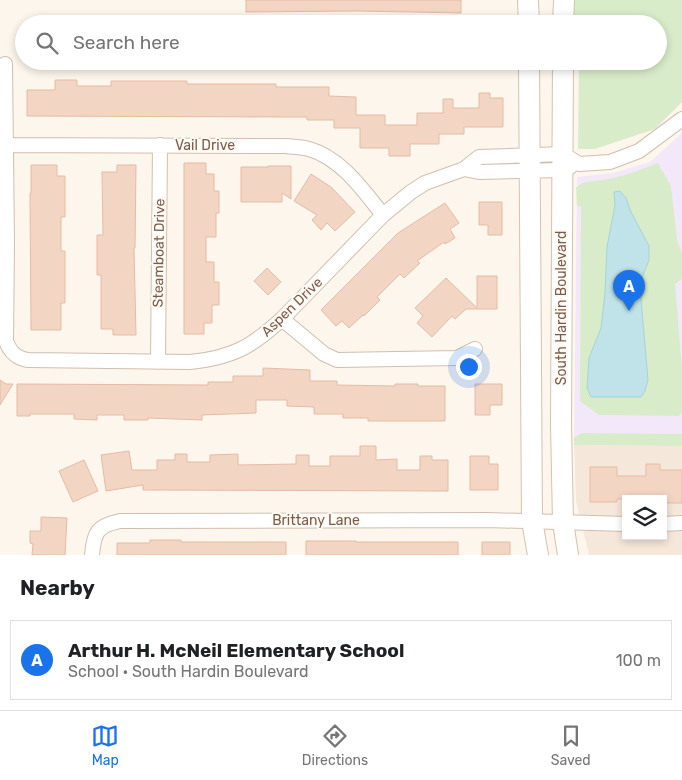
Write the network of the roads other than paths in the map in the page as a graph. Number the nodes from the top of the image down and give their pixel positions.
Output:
1 (528, 0) edge
2 (564, 0) edge
3 (528, 15) edge
4 (563, 15) edge
5 (5, 64) dead end
6 (528, 70) edge
7 (563, 70) edge
8 (682, 119) edge
9 (3, 145) edge
10 (160, 145) junction
11 (529, 162) junction
12 (568, 163) junction
13 (383, 215) junction
14 (282, 319) junction
15 (475, 349) dead end
16 (158, 362) junction
17 (532, 521) junction
18 (563, 522) junction
19 (622, 524) edge
20 (667, 524) edge
21 (682, 524) edge
22 (92, 555) edge
23 (538, 555) edge
24 (568, 555) edge

1 - 3 main road
2 - 4 main road
5 - 9 street
6 - 11 main road
7 - 12 main road, South Hardin Boulevard
8 - 12 street, Aspen Drive
9 - 10 street, Vail Drive
9 - 16 street, Aspen Drive
10 - 13 street, Vail Drive
10 - 16 street, Steamboat Drive
11 - 12 street, Aspen Drive
11 - 13 street, Aspen Drive
11 - 17 main road
12 - 18 main road, South Hardin Boulevard
13 - 14 street, Aspen Drive
14 - 15 street
14 - 16 street, Aspen Drive
17 - 18 street, Brittany Lane
17 - 22 street, Brittany Lane
17 - 23 main road
18 - 19 street, Brittany Lane
18 - 24 main road, South Hardin Boulevard
20 - 21 street

